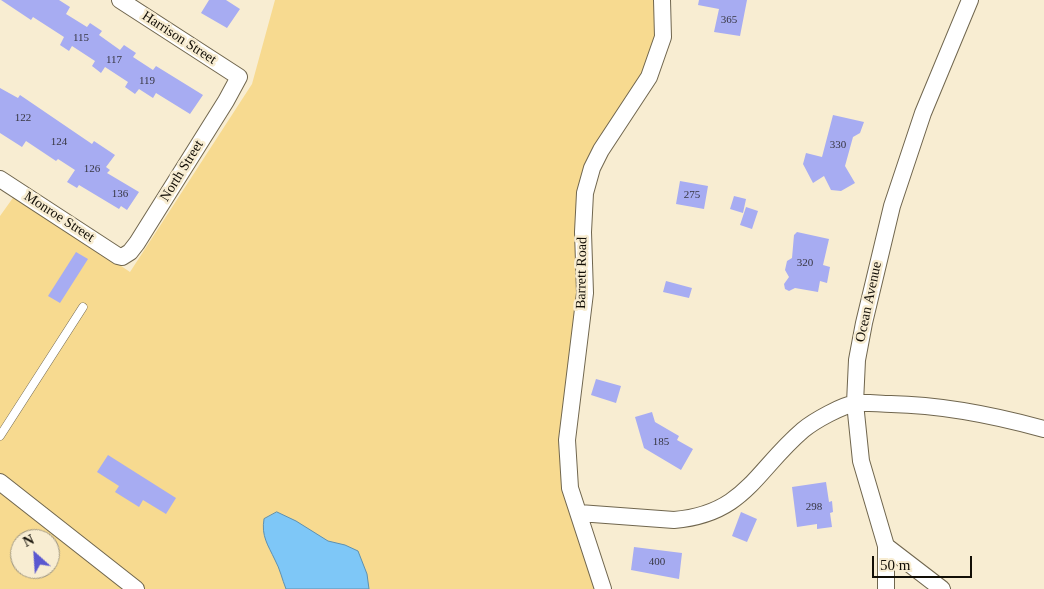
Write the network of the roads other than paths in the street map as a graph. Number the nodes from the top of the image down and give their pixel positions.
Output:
1 (120, 0) edge
2 (662, 0) edge
3 (970, 0) edge
4 (239, 77) joint
5 (0, 178) edge
6 (118, 256) joint
7 (83, 307) dead end
8 (855, 403) junction
9 (1044, 429) edge
10 (0, 436) edge
11 (0, 482) edge
12 (579, 513) junction
13 (886, 546) junction
14 (136, 589) edge
15 (603, 589) edge
16 (886, 589) edge
17 (942, 589) edge

1 - 4 street, Harrison Street
2 - 12 street, Barrett Road
3 - 8 street, Ocean Avenue
4 - 6 street, North Street
5 - 6 street, Monroe Street
7 - 10 lane
8 - 9 street
8 - 12 street
8 - 13 street, Ocean Avenue
11 - 14 street
12 - 15 street, Barrett Road
13 - 16 street, Ocean Avenue
13 - 17 street

